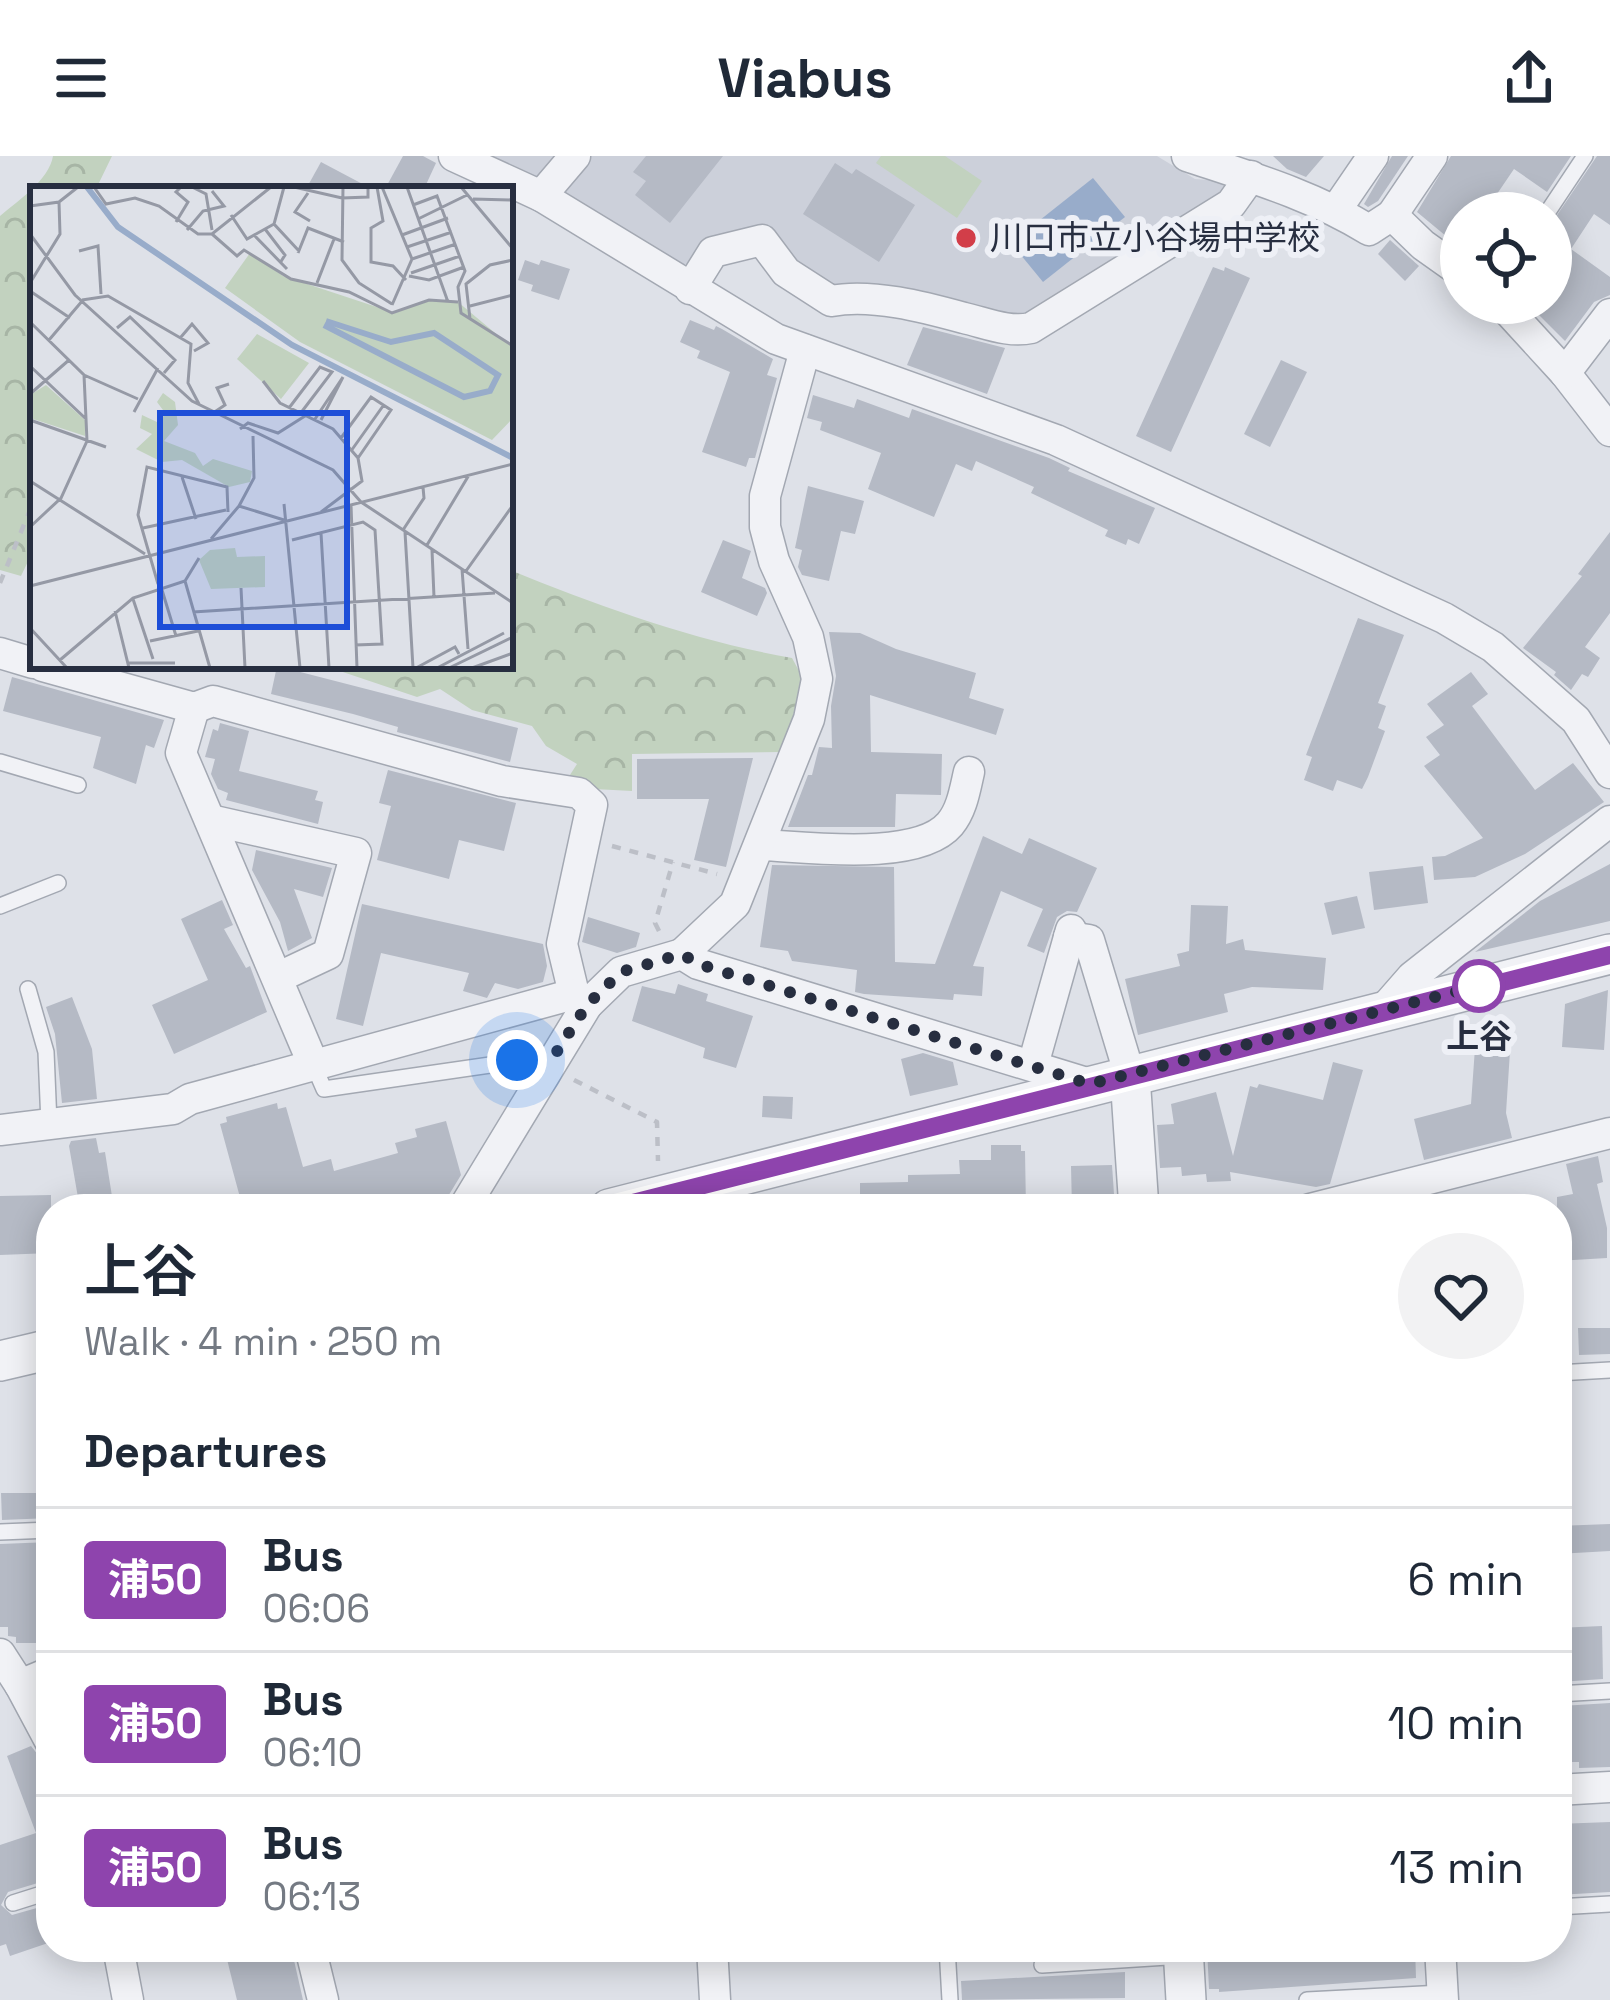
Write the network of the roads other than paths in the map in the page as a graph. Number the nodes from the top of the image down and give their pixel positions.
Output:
1 (575, 156) edge
2 (1373, 156) edge
3 (1432, 156) edge
4 (1585, 156) edge
5 (457, 157) edge
6 (1203, 158) edge
7 (1251, 176) junction
8 (1560, 192) edge
9 (541, 196) junction
10 (1336, 210) junction
11 (1392, 215) junction
12 (1440, 257) edge
13 (690, 289) junction
14 (1610, 314) edge
15 (1520, 324) edge
16 (805, 350) junction
17 (1565, 373) junction
18 (1610, 431) edge
19 (0, 653) edge
20 (30, 662) edge
21 (54, 669) edge
22 (194, 708) junction
23 (0, 762) edge
24 (969, 772) dead end
25 (1610, 773) edge
26 (78, 785) dead end
27 (210, 820) junction
28 (1610, 821) edge
29 (760, 845) junction
30 (58, 883) dead end
31 (0, 906) edge
32 (1610, 955) edge
33 (677, 956) junction
34 (279, 977) junction
35 (28, 989) dead end
36 (580, 1000) junction
37 (1384, 1009) junction
38 (394, 1044) junction
39 (550, 1061) junction
40 (1033, 1065) junction
41 (314, 1066) junction
42 (406, 1074) junction
43 (1130, 1076) junction
44 (1090, 1084) junction
45 (49, 1124) junction
46 (0, 1130) edge
47 (1610, 1133) edge
48 (472, 1194) edge
49 (685, 1194) edge
50 (1138, 1194) edge
51 (1408, 1194) edge
52 (36, 1353) edge
53 (0, 1361) edge
54 (1610, 1370) edge
55 (1572, 1372) edge
56 (36, 1531) edge
57 (0, 1532) edge
58 (0, 1654) edge
59 (36, 1678) edge
60 (20, 1685) junction
61 (1610, 1691) edge
62 (1572, 1693) edge
63 (36, 1715) edge
64 (1610, 1787) edge
65 (1572, 1789) edge
66 (36, 1896) edge
67 (13, 1903) dead end
68 (1610, 1904) edge
69 (1572, 1906) edge
70 (121, 1962) edge
71 (314, 1962) edge
72 (713, 1962) edge
73 (948, 1962) edge
74 (1075, 1962) edge
75 (1184, 1962) edge
76 (1441, 1962) edge
77 (1042, 1965) dead end
78 (1443, 1996) edge
79 (128, 2000) edge
80 (323, 2000) edge
81 (715, 2000) edge
82 (950, 2000) edge
83 (1186, 2000) edge
84 (1307, 2000) edge

1 - 9 street
2 - 10 street
3 - 11 street
4 - 8 lane
5 - 9 street
6 - 7 street
7 - 10 street
7 - 13 street
9 - 13 street
10 - 11 street
11 - 12 street
13 - 16 street
14 - 17 street
15 - 17 street
16 - 25 street
16 - 29 street
17 - 18 street
19 - 20 street
21 - 22 street
22 - 27 street
22 - 36 street
23 - 26 lane
24 - 29 street
27 - 34 street
27 - 34 street
28 - 37 street
29 - 33 street
30 - 31 lane
32 - 37 street
33 - 36 street
33 - 40 street
34 - 41 street
35 - 45 lane
36 - 38 street
36 - 39 street
37 - 43 street
38 - 41 street
38 - 42 lane
39 - 42 lane
39 - 48 street
40 - 43 street
40 - 44 street
41 - 42 lane
41 - 45 street
43 - 44 street
43 - 50 street
44 - 49 street
45 - 46 street
47 - 51 street
52 - 53 street
54 - 55 lane
56 - 57 lane
58 - 60 street
59 - 60 street
60 - 63 street
61 - 62 lane
64 - 65 street
66 - 67 lane
68 - 69 lane
70 - 79 street
71 - 80 street
72 - 81 street
73 - 82 lane
74 - 77 lane
75 - 83 street
76 - 78 street
78 - 84 lane

